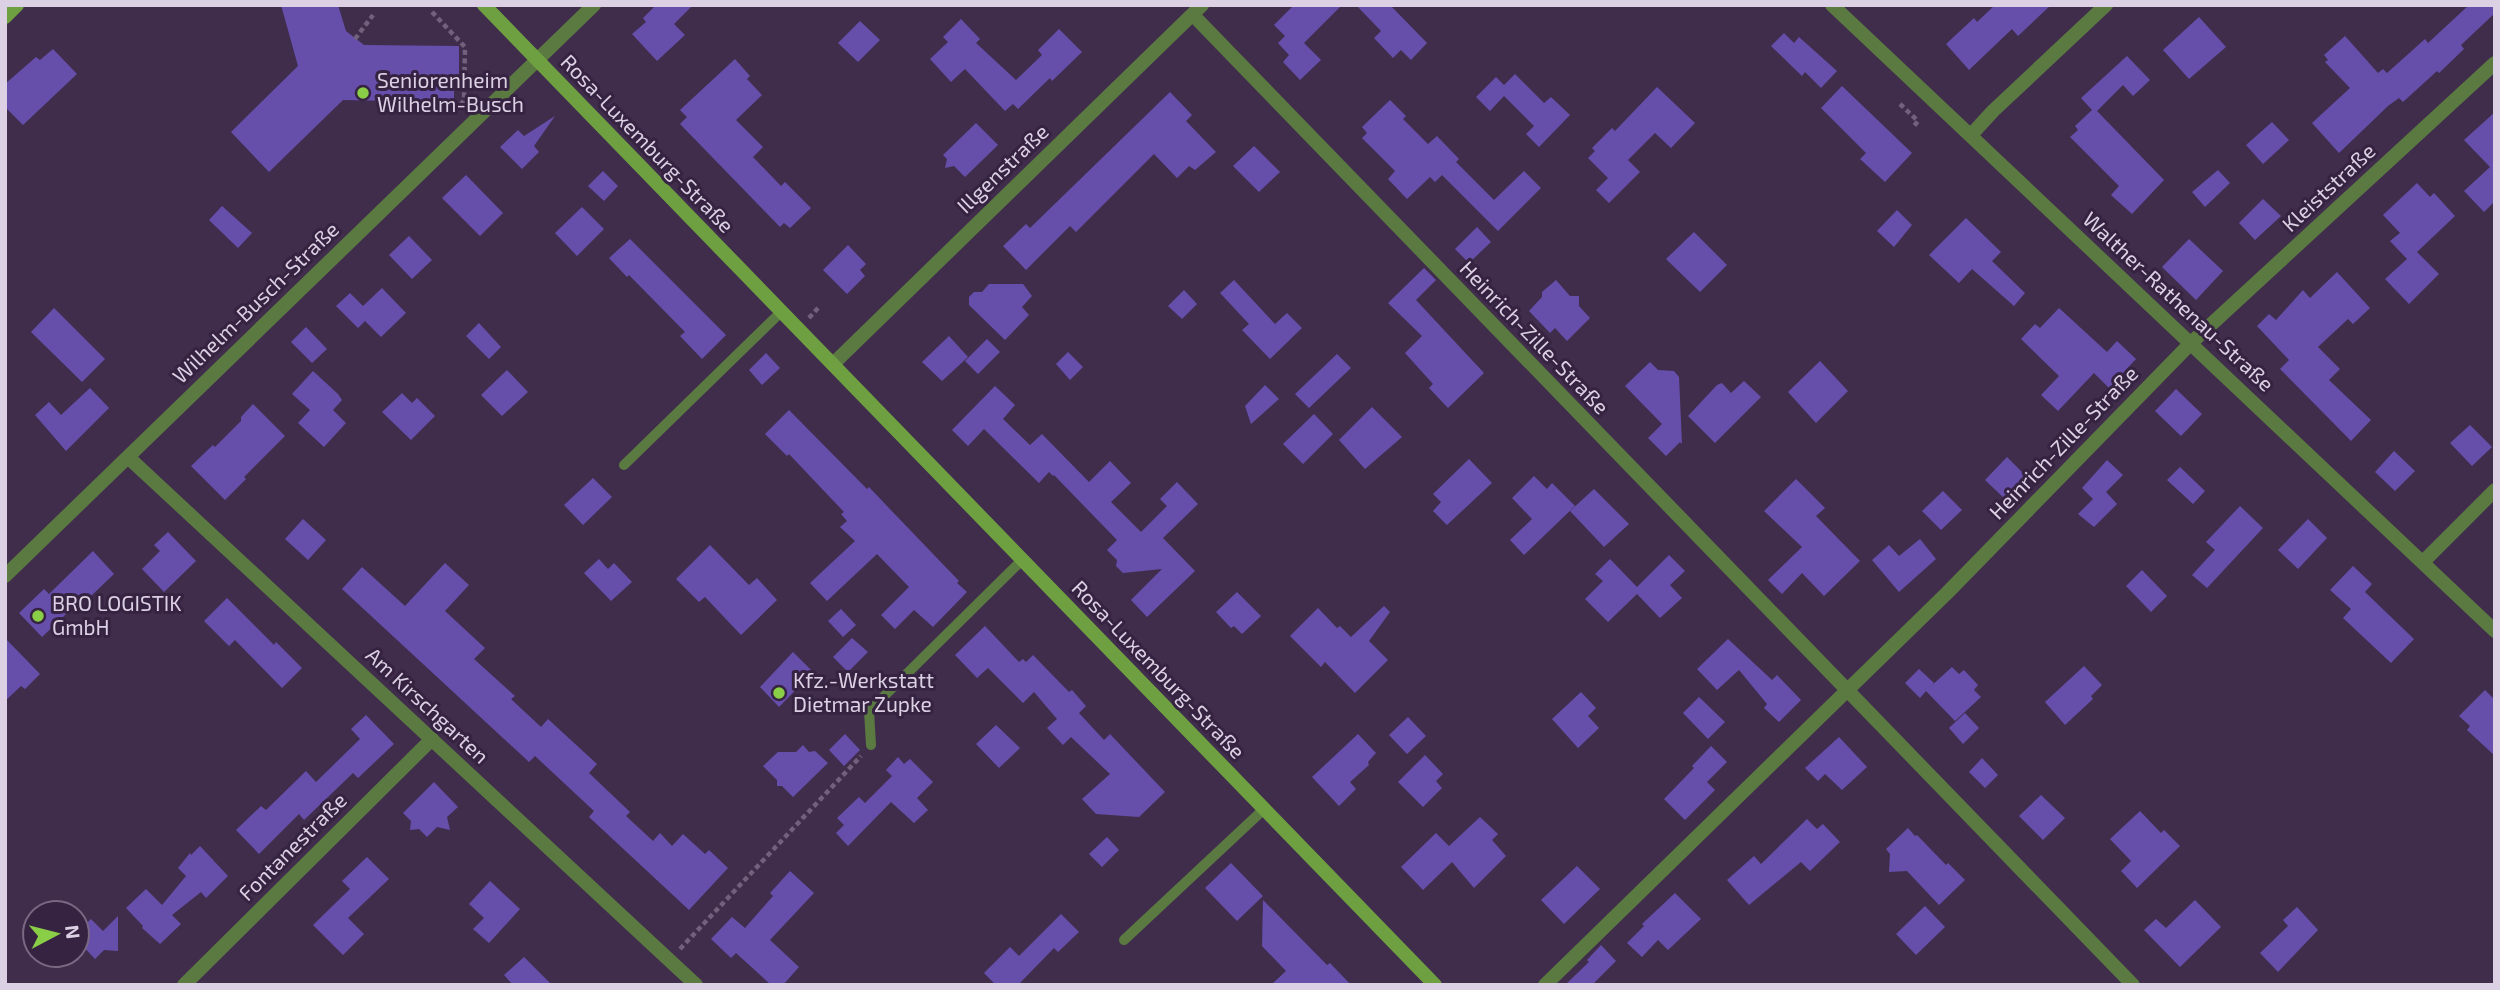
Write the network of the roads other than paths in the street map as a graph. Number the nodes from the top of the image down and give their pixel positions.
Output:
1 (18, 5) edge
2 (484, 5) edge
3 (594, 5) edge
4 (1832, 5) edge
5 (2106, 5) edge
6 (1197, 10) edge
7 (5, 17) edge
8 (537, 61) junction
9 (2495, 63) edge
10 (1971, 135) junction
11 (782, 312) junction
12 (2191, 343) junction
13 (833, 364) junction
14 (129, 458) junction
15 (624, 465) dead end
16 (2495, 490) edge
17 (1022, 560) junction
18 (2423, 562) junction
19 (5, 576) edge
20 (2495, 631) edge
21 (1847, 690) junction
22 (432, 739) junction
23 (871, 745) road end
24 (1264, 810) junction
25 (1124, 940) dead end
26 (184, 985) edge
27 (696, 985) edge
28 (1435, 985) edge
29 (1545, 985) edge
30 (2133, 985) edge

1 - 7 street
2 - 8 street, Rosa-Luxemburg-Straße
3 - 8 street, Wilhelm-Busch-Straße
4 - 10 street, Walther-Rathenau-Straße
5 - 10 street
6 - 13 street, Illgenstraße
6 - 21 street, Heinrich-Zille-Straße
8 - 11 street, Rosa-Luxemburg-Straße
8 - 14 street, Wilhelm-Busch-Straße
9 - 12 street, Kleiststraße
10 - 12 street, Walther-Rathenau-Straße
11 - 13 street, Rosa-Luxemburg-Straße
11 - 15 lane
12 - 18 street, Walther-Rathenau-Straße
12 - 21 street, Heinrich-Zille-Straße
13 - 17 street, Rosa-Luxemburg-Straße
14 - 19 street, Wilhelm-Busch-Straße
14 - 22 street, Am Kirschgarten
16 - 18 street
17 - 23 lane
17 - 24 street, Rosa-Luxemburg-Straße
18 - 20 street, Walther-Rathenau-Straße
21 - 29 street, Heinrich-Zille-Straße
21 - 30 street, Heinrich-Zille-Straße
22 - 26 street, Fontanestraße
22 - 27 street, Am Kirschgarten
24 - 25 lane
24 - 28 street, Rosa-Luxemburg-Straße

